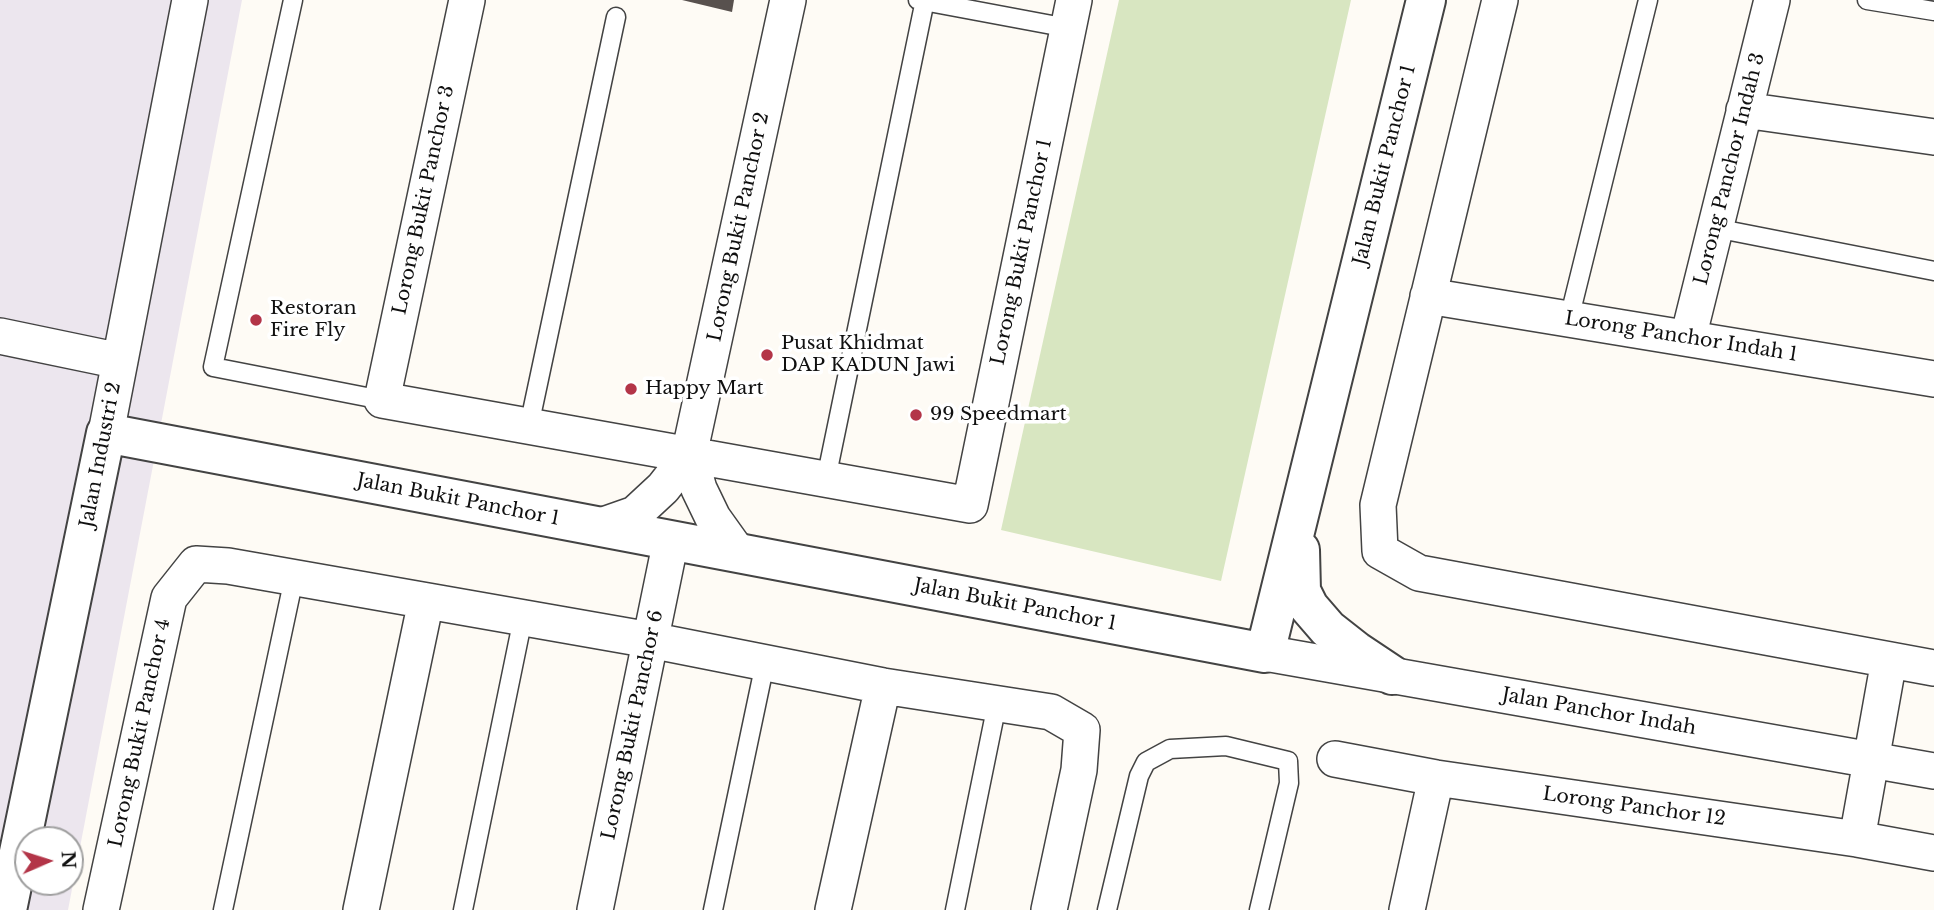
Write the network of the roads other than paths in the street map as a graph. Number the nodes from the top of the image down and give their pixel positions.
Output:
1 (190, 0) edge
2 (293, 0) edge
3 (467, 0) edge
4 (788, 0) edge
5 (923, 0) edge
6 (1426, 0) edge
7 (1500, 0) edge
8 (1648, 0) edge
9 (1772, 0) edge
10 (1867, 0) edge
11 (1934, 11) edge
12 (1071, 14) edge
13 (616, 17) dead end
14 (1744, 110) junction
15 (1934, 136) edge
16 (1715, 228) junction
17 (1934, 271) edge
18 (1428, 296) junction
19 (1569, 319) junction
20 (0, 336) edge
21 (1688, 338) junction
22 (120, 360) junction
23 (1934, 379) edge
24 (382, 400) junction
25 (529, 426) junction
26 (106, 433) junction
27 (690, 455) junction
28 (825, 479) junction
29 (1298, 520) junction
30 (598, 527) junction
31 (671, 540) junction
32 (738, 553) junction
33 (294, 578) junction
34 (426, 601) junction
35 (523, 618) junction
36 (650, 640) junction
37 (1265, 653) junction
38 (1888, 660) junction
39 (765, 663) junction
40 (1934, 668) edge
41 (1392, 675) junction
42 (883, 686) junction
43 (998, 704) junction
44 (1335, 759) dead end
45 (1871, 760) junction
46 (1934, 771) edge
47 (1436, 778) junction
48 (1857, 839) junction
49 (1934, 853) edge
50 (7, 910) edge
51 (101, 910) edge
52 (223, 910) edge
53 (361, 910) edge
54 (463, 910) edge
55 (595, 910) edge
56 (713, 910) edge
57 (834, 910) edge
58 (955, 910) edge
59 (1049, 910) edge
60 (1107, 910) edge
61 (1259, 910) edge
62 (1407, 910) edge

1 - 22 street, Jalan Industri 2
2 - 24 lane
3 - 24 street, Lorong Bukit Panchor 3
4 - 27 street, Lorong Bukit Panchor 2
5 - 12 lane
5 - 28 lane
6 - 29 street, Jalan Bukit Panchor 1
7 - 18 street
8 - 19 lane
9 - 14 street, Lorong Panchor Indah 3
10 - 11 lane
12 - 28 street, Lorong Bukit Panchor 1
13 - 25 lane
14 - 15 street
14 - 16 street, Lorong Panchor Indah 3
16 - 17 lane
16 - 21 street, Lorong Panchor Indah 3
18 - 19 street, Lorong Panchor Indah 1
18 - 38 street
19 - 21 street, Lorong Panchor Indah 1
20 - 22 street
21 - 23 street, Lorong Panchor Indah 1
22 - 26 street, Jalan Industri 2
24 - 25 street
25 - 27 street
26 - 30 street, Jalan Bukit Panchor 1
26 - 50 street, Jalan Industri 2
27 - 28 street
27 - 30 street
27 - 32 street
29 - 37 street, Jalan Bukit Panchor 1
29 - 41 street
30 - 31 street, Jalan Bukit Panchor 1
31 - 32 street, Jalan Bukit Panchor 1
31 - 36 street, Lorong Bukit Panchor 6
32 - 37 street, Jalan Bukit Panchor 1
33 - 34 street
33 - 51 street, Lorong Bukit Panchor 4
33 - 52 lane
34 - 35 street
34 - 53 street
35 - 36 street
35 - 54 lane
36 - 39 street
36 - 55 street, Lorong Bukit Panchor 6
37 - 41 street, Jalan Panchor Indah
38 - 40 street
38 - 45 street
39 - 42 street
39 - 56 lane
41 - 45 street, Jalan Panchor Indah
42 - 43 street
42 - 57 street
43 - 58 lane
43 - 59 street
44 - 47 street, Lorong Panchor 12
45 - 46 street, Jalan Panchor Indah
45 - 48 street
47 - 48 street, Lorong Panchor 12
47 - 62 street
48 - 49 street, Lorong Panchor 12
60 - 61 lane

